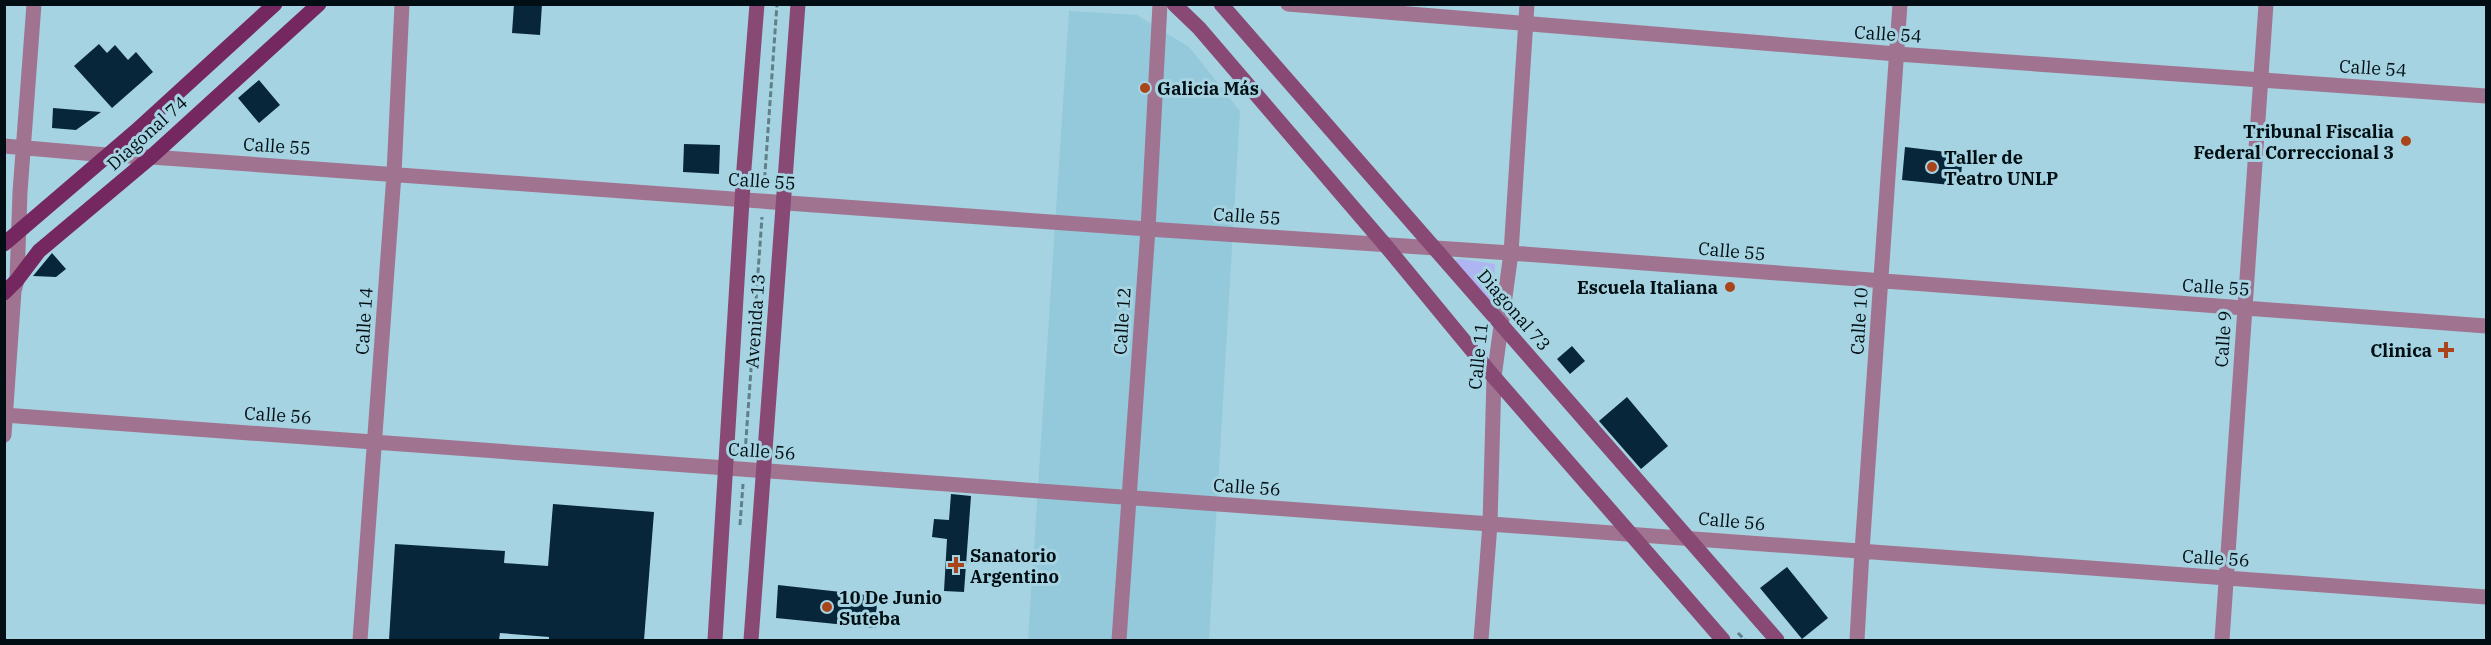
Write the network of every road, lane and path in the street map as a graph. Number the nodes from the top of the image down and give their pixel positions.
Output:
1 (34, 4) edge
2 (275, 4) edge
3 (319, 4) edge
4 (402, 4) edge
5 (757, 4) edge
6 (777, 4) edge
7 (798, 4) edge
8 (1160, 4) edge
9 (1174, 4) edge
10 (1221, 4) edge
11 (1288, 4) edge
12 (1527, 4) edge
13 (1900, 4) edge
14 (2266, 4) edge
15 (1525, 25) junction
16 (1897, 54) junction
17 (2261, 80) junction
18 (2487, 96) edge
19 (4, 146) edge
20 (24, 147) junction
21 (107, 155) junction
22 (151, 156) junction
23 (394, 174) junction
24 (742, 199) junction
25 (763, 201) junction
26 (784, 202) junction
27 (1148, 229) junction
28 (20, 230) junction
29 (4, 244) edge
30 (1386, 246) junction
31 (1437, 249) junction
32 (1511, 253) junction
33 (17, 280) junction
34 (1881, 282) junction
35 (4, 293) edge
36 (2245, 309) junction
37 (1500, 325) junction
38 (2487, 326) edge
39 (1494, 377) junction
40 (5, 415) edge
41 (4, 435) edge
42 (374, 442) junction
43 (726, 468) junction
44 (744, 469) junction
45 (764, 470) junction
46 (1129, 498) junction
47 (1490, 524) junction
48 (740, 526) dead end
49 (1632, 534) junction
50 (1687, 537) junction
51 (1862, 551) junction
52 (2226, 578) junction
53 (2487, 597) edge
54 (360, 640) edge
55 (715, 640) edge
56 (751, 640) edge
57 (1119, 640) edge
58 (1481, 640) edge
59 (1723, 640) edge
60 (1777, 640) edge
61 (1857, 640) edge
62 (2222, 640) edge

1 - 20 street
2 - 21 main road, Diagonal 74
3 - 22 main road, Diagonal 74
4 - 23 street, Calle 14
5 - 24 main road, Avenida 13
6 - 25 path
7 - 26 main road, Avenida 13
8 - 27 street, Calle 12
9 - 30 main road
10 - 31 main road, Diagonal 73
11 - 15 street, Calle 54
12 - 15 street, Calle 11
13 - 16 street, Calle 10
14 - 17 street, Calle 9
15 - 16 street, Calle 54
15 - 32 street, Calle 11
16 - 17 street, Calle 54
16 - 34 street, Calle 10
17 - 18 street, Calle 54
17 - 36 street, Calle 9
19 - 20 street, Calle 55
20 - 21 street, Calle 55
20 - 28 street
21 - 22 street, Calle 55
21 - 28 main road, Diagonal 74
22 - 23 street, Calle 55
22 - 33 main road, Diagonal 74
23 - 24 street, Calle 55
23 - 42 street, Calle 14
24 - 25 street, Calle 55
24 - 43 main road, Avenida 13
25 - 26 street, Calle 55
25 - 44 path
26 - 27 street, Calle 55
26 - 45 main road, Avenida 13
27 - 30 street, Calle 55
27 - 46 street, Calle 12
28 - 29 main road, Diagonal 74
28 - 33 street
30 - 31 street, Calle 55
30 - 39 main road
31 - 32 street, Calle 55
31 - 37 main road, Diagonal 73
32 - 34 street, Calle 55
32 - 37 street, Calle 11
33 - 35 main road, Diagonal 74
33 - 40 street
34 - 36 street, Calle 55
34 - 51 street, Calle 10
36 - 38 street, Calle 55
36 - 52 street, Calle 9
37 - 39 street, Calle 11
37 - 50 main road, Diagonal 73
39 - 47 street, Calle 11
39 - 49 main road
40 - 41 street
40 - 42 street, Calle 56
42 - 43 street, Calle 56
42 - 54 street, Calle 14
43 - 44 street, Calle 56
43 - 55 main road, Avenida 13
44 - 45 street, Calle 56
44 - 48 path
45 - 46 street, Calle 56
45 - 56 main road, Avenida 13
46 - 47 street, Calle 56
46 - 57 street, Calle 12
47 - 49 street, Calle 56
47 - 58 street, Calle 11
49 - 50 street, Calle 56
49 - 59 main road
50 - 51 street, Calle 56
50 - 60 main road, Diagonal 73
51 - 52 street, Calle 56
51 - 61 street, Calle 10
52 - 53 street, Calle 56
52 - 62 street, Calle 9

